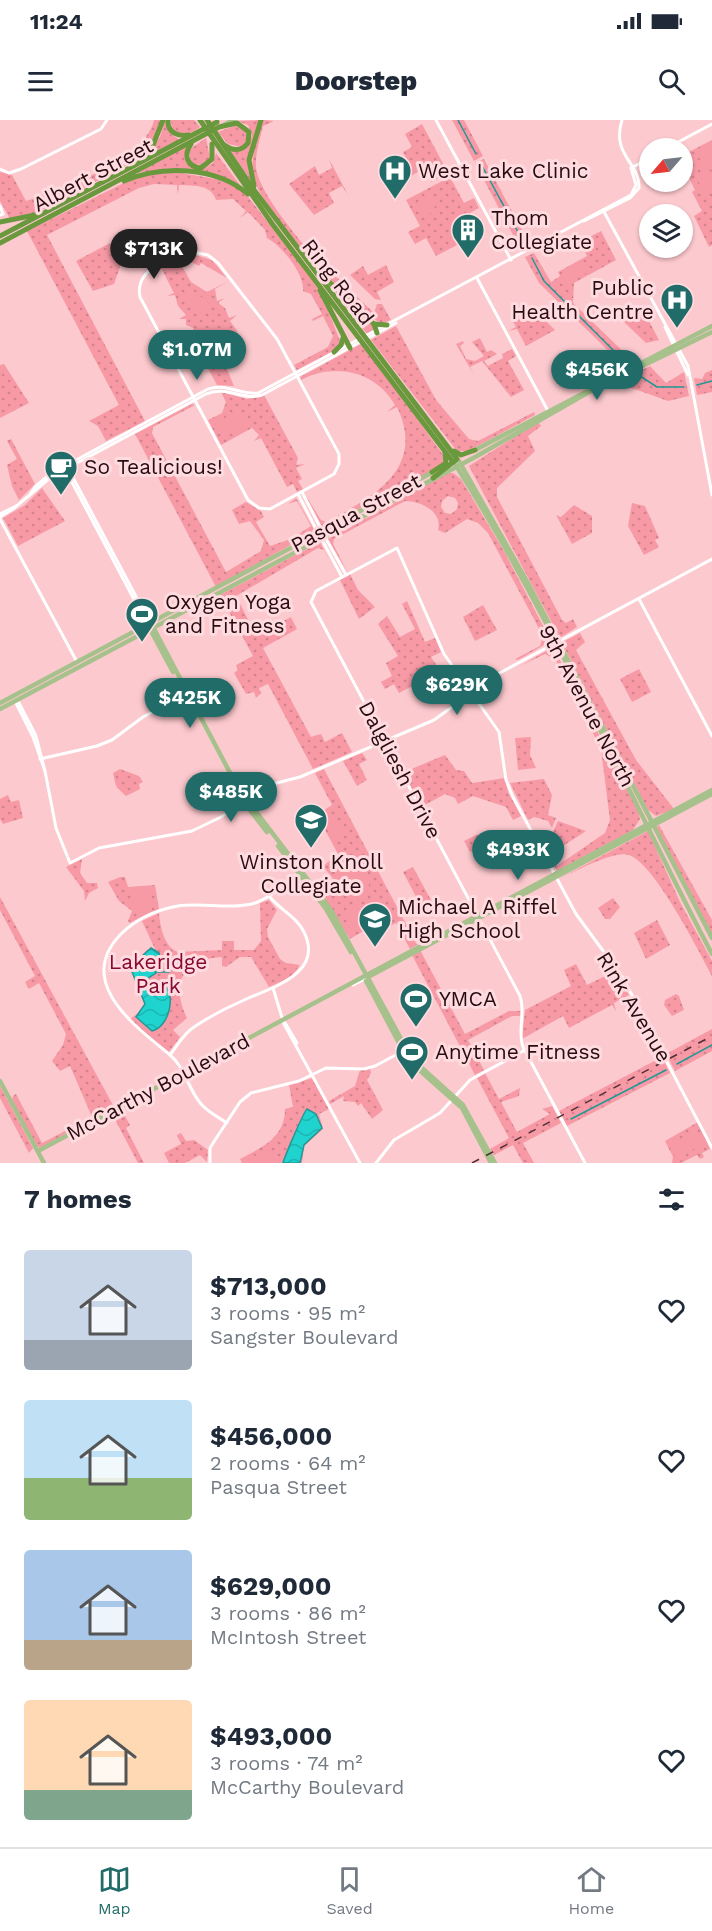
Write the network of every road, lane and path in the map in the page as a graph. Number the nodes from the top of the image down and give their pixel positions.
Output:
1 (107, 120) edge
2 (164, 120) edge
3 (168, 120) edge
4 (199, 120) edge
5 (207, 120) edge
6 (233, 120) edge
7 (261, 120) edge
8 (436, 120) edge
9 (622, 120) edge
10 (219, 123) edge
11 (712, 124) edge
12 (215, 133) junction
13 (198, 135) junction
14 (686, 138) edge
15 (212, 144) junction
16 (136, 163) junction
17 (639, 164) edge
18 (631, 168) junction
19 (0, 170) edge
20 (89, 195) junction
21 (257, 198) junction
22 (0, 206) edge
23 (53, 208) junction
24 (604, 211) junction
25 (0, 215) edge
26 (0, 222) edge
27 (0, 236) edge
28 (0, 243) edge
29 (511, 260) junction
30 (312, 266) junction
31 (312, 275) junction
32 (477, 278) junction
33 (405, 317) junction
34 (387, 325) joint
35 (712, 326) edge
36 (374, 331) junction
37 (712, 332) edge
38 (343, 336) junction
39 (674, 343) junction
40 (348, 347) junction
41 (678, 350) junction
42 (334, 352) junction
43 (296, 375) junction
44 (194, 399) junction
45 (549, 412) junction
46 (434, 434) junction
47 (489, 442) junction
48 (448, 445) junction
49 (476, 453) junction
50 (457, 463) junction
51 (66, 467) junction
52 (444, 473) junction
53 (433, 476) junction
54 (464, 479) junction
55 (471, 481) junction
56 (300, 493) junction
57 (479, 494) junction
58 (712, 495) edge
59 (0, 516) edge
60 (321, 534) junction
61 (397, 548) joint
62 (712, 560) edge
63 (344, 576) junction
64 (222, 585) junction
65 (211, 597) junction
66 (639, 599) junction
67 (165, 621) junction
68 (150, 626) junction
69 (158, 637) junction
70 (556, 642) junction
71 (166, 660) junction
72 (78, 664) junction
73 (172, 664) junction
74 (471, 693) junction
75 (186, 694) junction
76 (16, 700) junction
77 (0, 703) edge
78 (0, 709) edge
79 (712, 736) edge
80 (385, 741) junction
81 (42, 759) junction
82 (712, 792) edge
83 (244, 800) junction
84 (680, 807) junction
85 (642, 809) junction
86 (669, 813) junction
87 (677, 813) junction
88 (651, 825) junction
89 (618, 840) junction
90 (300, 871) junction
91 (555, 876) junction
92 (269, 896) junction
93 (478, 917) junction
94 (712, 938) edge
95 (712, 954) edge
96 (366, 976) junction
97 (353, 985) joint
98 (273, 988) junction
99 (284, 1020) junction
100 (405, 1050) junction
101 (525, 1050) junction
102 (170, 1055) junction
103 (184, 1073) junction
104 (313, 1075) junction
105 (0, 1081) edge
106 (453, 1098) junction
107 (227, 1123) junction
108 (712, 1148) edge
109 (38, 1151) junction
110 (44, 1163) edge
111 (210, 1163) edge
112 (360, 1163) edge
113 (376, 1163) edge
114 (493, 1163) edge
115 (585, 1163) edge

1 - 19 street
2 - 16 highway
3 - 13 highway
4 - 15 highway
4 - 21 highway, Ring Road
5 - 12 highway, Ring Road
6 - 10 main road, Albert Street
7 - 21 highway
8 - 29 street
9 - 18 street
10 - 12 highway
10 - 13 highway, Albert Street
11 - 14 street
12 - 21 highway, Ring Road
13 - 15 highway
13 - 16 highway, Albert Street
13 - 20 highway, Albert Street
15 - 21 highway
16 - 23 highway, Albert Street
17 - 18 street
18 - 24 street
20 - 21 highway
20 - 28 highway, Albert Street
21 - 30 highway, Ring Road
21 - 31 highway, Ring Road
22 - 25 street, Albert Street
23 - 26 highway
23 - 27 highway, Albert Street
24 - 29 street
24 - 39 street
29 - 32 street
30 - 36 highway
30 - 48 highway, Ring Road
31 - 38 highway
31 - 46 highway, Ring Road
32 - 33 street
32 - 45 street
33 - 34 street
33 - 36 street
34 - 36 highway
35 - 39 main road, Pasqua Street
36 - 40 street
37 - 41 main road, Pasqua Street
38 - 40 highway
38 - 42 highway
39 - 41 street
39 - 45 main road, Pasqua Street
40 - 42 street
40 - 43 street
41 - 45 main road, Pasqua Street
41 - 58 street
42 - 43 street
43 - 44 street
43 - 44 street
43 - 56 street
44 - 51 street
44 - 56 street
45 - 47 main road, Pasqua Street
45 - 49 main road, Pasqua Street
46 - 50 highway, Ring Road
46 - 53 highway
47 - 49 main road, Pasqua Street
47 - 50 main road
48 - 49 highway
48 - 50 highway, Ring Road
49 - 50 main road, Pasqua Street
49 - 55 main road
50 - 52 main road, Pasqua Street
50 - 53 highway
50 - 54 main road, 9th Avenue North
50 - 55 main road, 9th Avenue North
50 - 57 main road
51 - 59 street
51 - 68 street
52 - 53 main road, Pasqua Street
52 - 54 main road
53 - 60 main road, Pasqua Street
54 - 70 main road, 9th Avenue North
55 - 57 main road, 9th Avenue North
56 - 60 street
57 - 70 main road, 9th Avenue North
59 - 72 street
60 - 63 street
60 - 64 main road, Pasqua Street
60 - 65 main road, Pasqua Street
61 - 63 street, Dalgliesh Drive
61 - 74 street, Rink Avenue
62 - 66 street
63 - 80 street, Dalgliesh Drive
64 - 65 main road
64 - 68 main road, Pasqua Street
65 - 67 main road, Pasqua Street
66 - 70 street
66 - 79 street
67 - 68 main road, Pasqua Street
67 - 69 main road
68 - 69 main road
68 - 71 main road
68 - 72 main road, Pasqua Street
69 - 73 main road
70 - 74 street
70 - 85 main road, 9th Avenue North
71 - 73 main road
71 - 75 main road
72 - 76 main road, Pasqua Street
72 - 77 main road, Pasqua Street
73 - 75 main road
74 - 80 street
74 - 91 street, Rink Avenue
75 - 81 street
75 - 83 main road
76 - 78 main road, Pasqua Street
76 - 81 street
80 - 83 street
80 - 93 street, Dalgliesh Drive
81 - 83 street
82 - 84 main road, McCarthy Boulevard
82 - 87 main road, McCarthy Boulevard
83 - 90 main road
84 - 86 main road, McCarthy Boulevard
84 - 87 main road
85 - 86 main road
85 - 88 main road, 9th Avenue North
85 - 89 main road
86 - 88 main road, McCarthy Boulevard
87 - 88 main road, McCarthy Boulevard
88 - 89 main road, McCarthy Boulevard
88 - 91 main road, McCarthy Boulevard
88 - 94 main road, 9th Avenue North
88 - 95 main road, 9th Avenue North
89 - 91 main road, McCarthy Boulevard
90 - 92 street
90 - 96 main road
91 - 93 main road, McCarthy Boulevard
91 - 108 street, Rink Avenue
92 - 98 street
92 - 102 street
93 - 96 main road, McCarthy Boulevard
93 - 101 street, Dalgliesh Drive
96 - 97 street, McCarthy Boulevard
96 - 99 main road, McCarthy Boulevard
96 - 100 main road
97 - 99 main road, McCarthy Boulevard
98 - 99 street
98 - 102 street
99 - 103 main road, McCarthy Boulevard
99 - 104 street
100 - 104 street
100 - 106 main road
101 - 106 street
101 - 115 street, Dalgliesh Drive
102 - 103 street
103 - 107 street
103 - 109 main road, McCarthy Boulevard
104 - 107 street
104 - 112 street
105 - 109 main road
106 - 113 street
106 - 114 main road
107 - 111 street
109 - 110 main road

